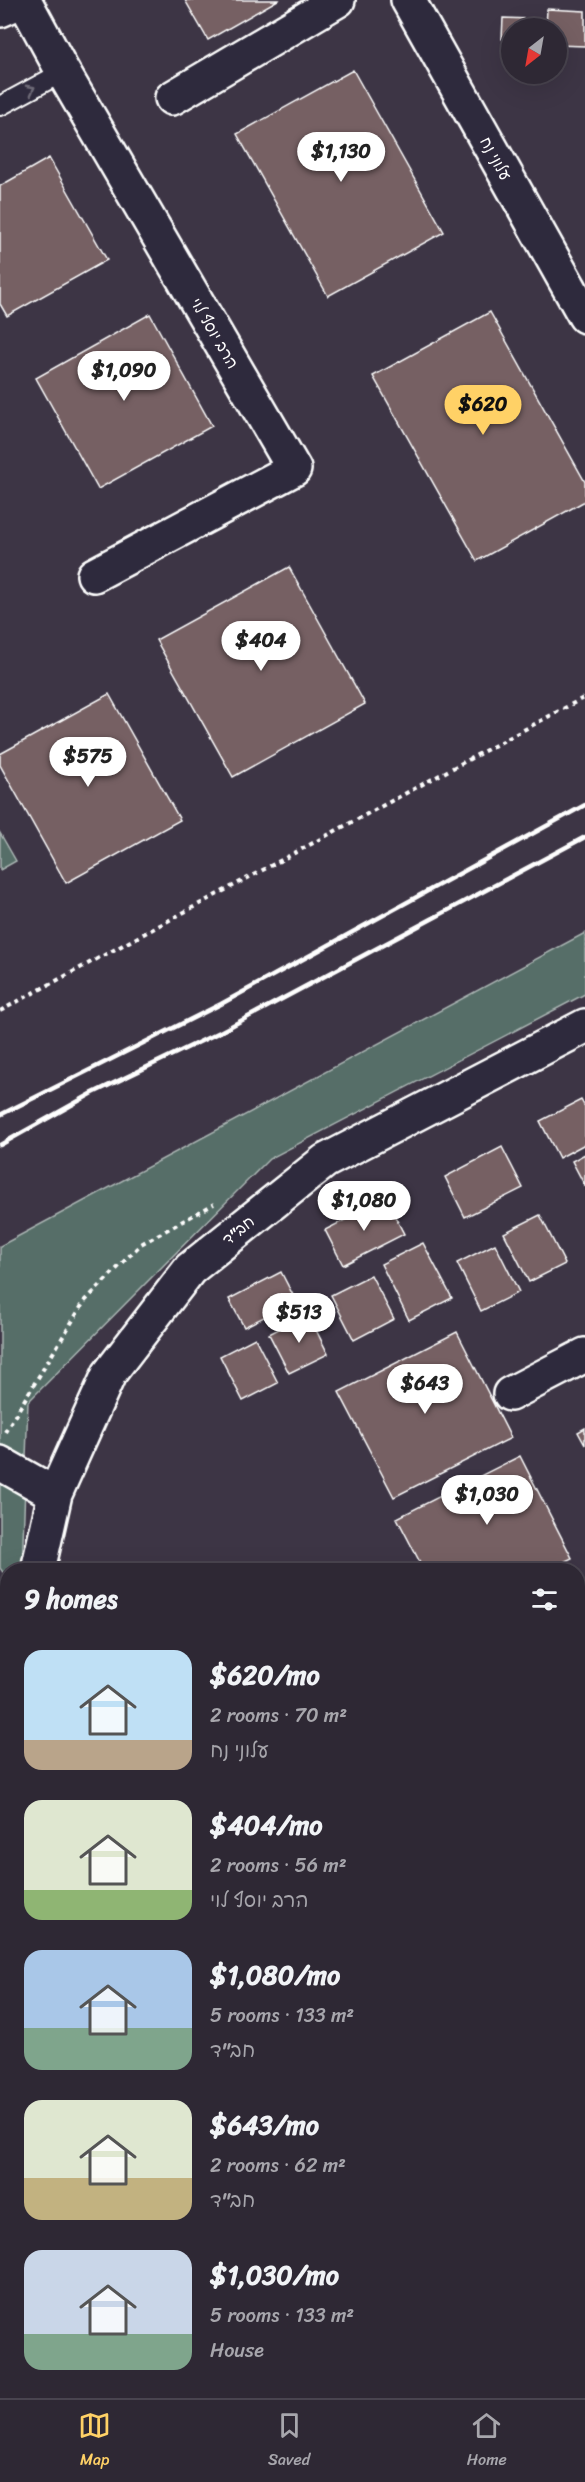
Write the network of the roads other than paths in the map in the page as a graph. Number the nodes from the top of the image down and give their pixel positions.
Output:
1 (23, 0) edge
2 (338, 0) edge
3 (408, 0) edge
4 (0, 10) edge
5 (63, 72) junction
6 (172, 98) dead end
7 (0, 106) edge
8 (585, 316) edge
9 (94, 575) dead end
10 (585, 1026) edge
11 (585, 1355) edge
12 (510, 1394) dead end
13 (0, 1463) edge
14 (55, 1494) junction
15 (40, 1563) edge

1 - 4 street
1 - 5 street, הרב יוסף לוי
2 - 6 street
3 - 8 street, עלוני נח
7 -> 5 lane
5 - 9 street, הרב יוסף לוי
10 - 14 street, חב"ד
11 - 12 street
13 - 14 street
14 - 15 street, חב"ד

